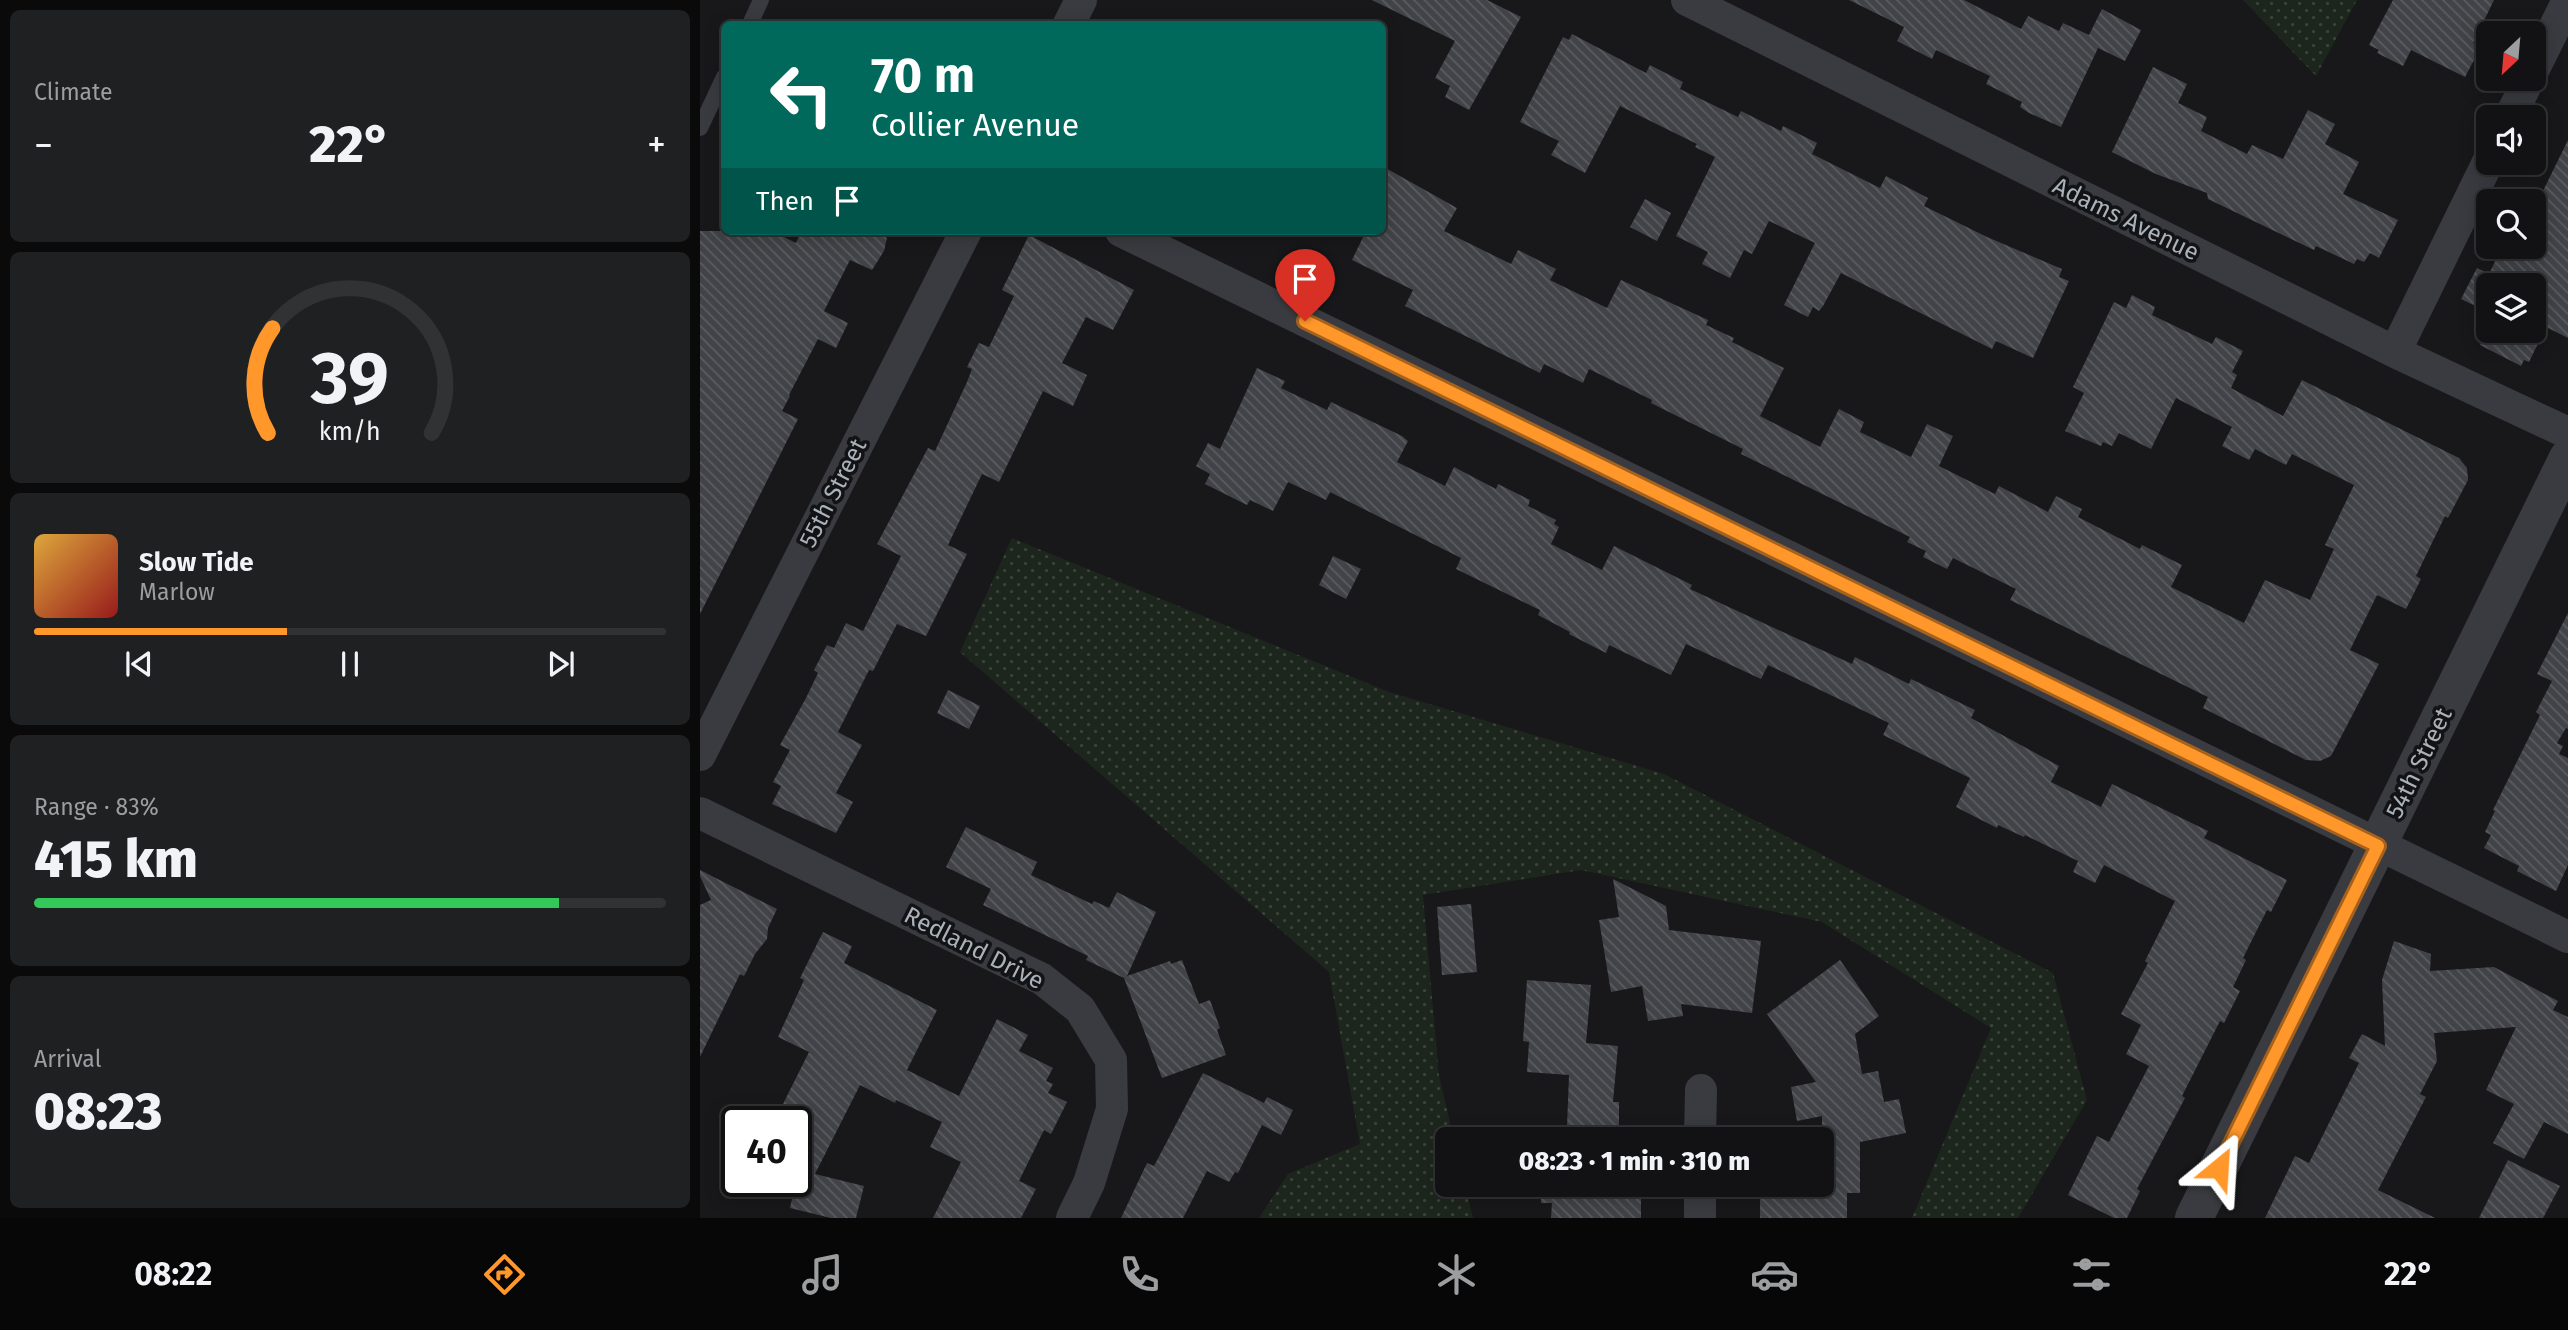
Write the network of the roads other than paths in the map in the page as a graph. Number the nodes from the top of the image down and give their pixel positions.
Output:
1 (761, 0) edge
2 (1081, 0) edge
3 (1687, 0) edge
4 (2568, 0) edge
5 (751, 21) edge
6 (1070, 21) edge
7 (2546, 45) edge
8 (721, 83) edge
9 (700, 128) edge
10 (2482, 175) edge
11 (963, 235) edge
12 (1129, 235) edge
13 (2395, 352) junction
14 (2568, 433) edge
15 (2568, 458) edge
16 (700, 755) edge
17 (700, 813) edge
18 (2378, 846) junction
19 (2568, 937) edge
20 (1701, 1090) dead end
21 (1700, 1127) edge
22 (1700, 1197) edge
23 (1072, 1218) edge
24 (1700, 1218) edge
25 (2194, 1218) edge

1 - 5 lane
2 - 6 street
3 - 13 street, Adams Avenue
4 - 7 street
8 - 9 lane
10 - 13 street
11 - 16 street, 55th Street
12 - 18 street
13 - 14 street, Adams Avenue
15 - 18 street, 54th Street
17 - 23 street, Redland Drive
18 - 19 street
18 - 25 street, 54th Street
20 - 21 street
22 - 24 street

